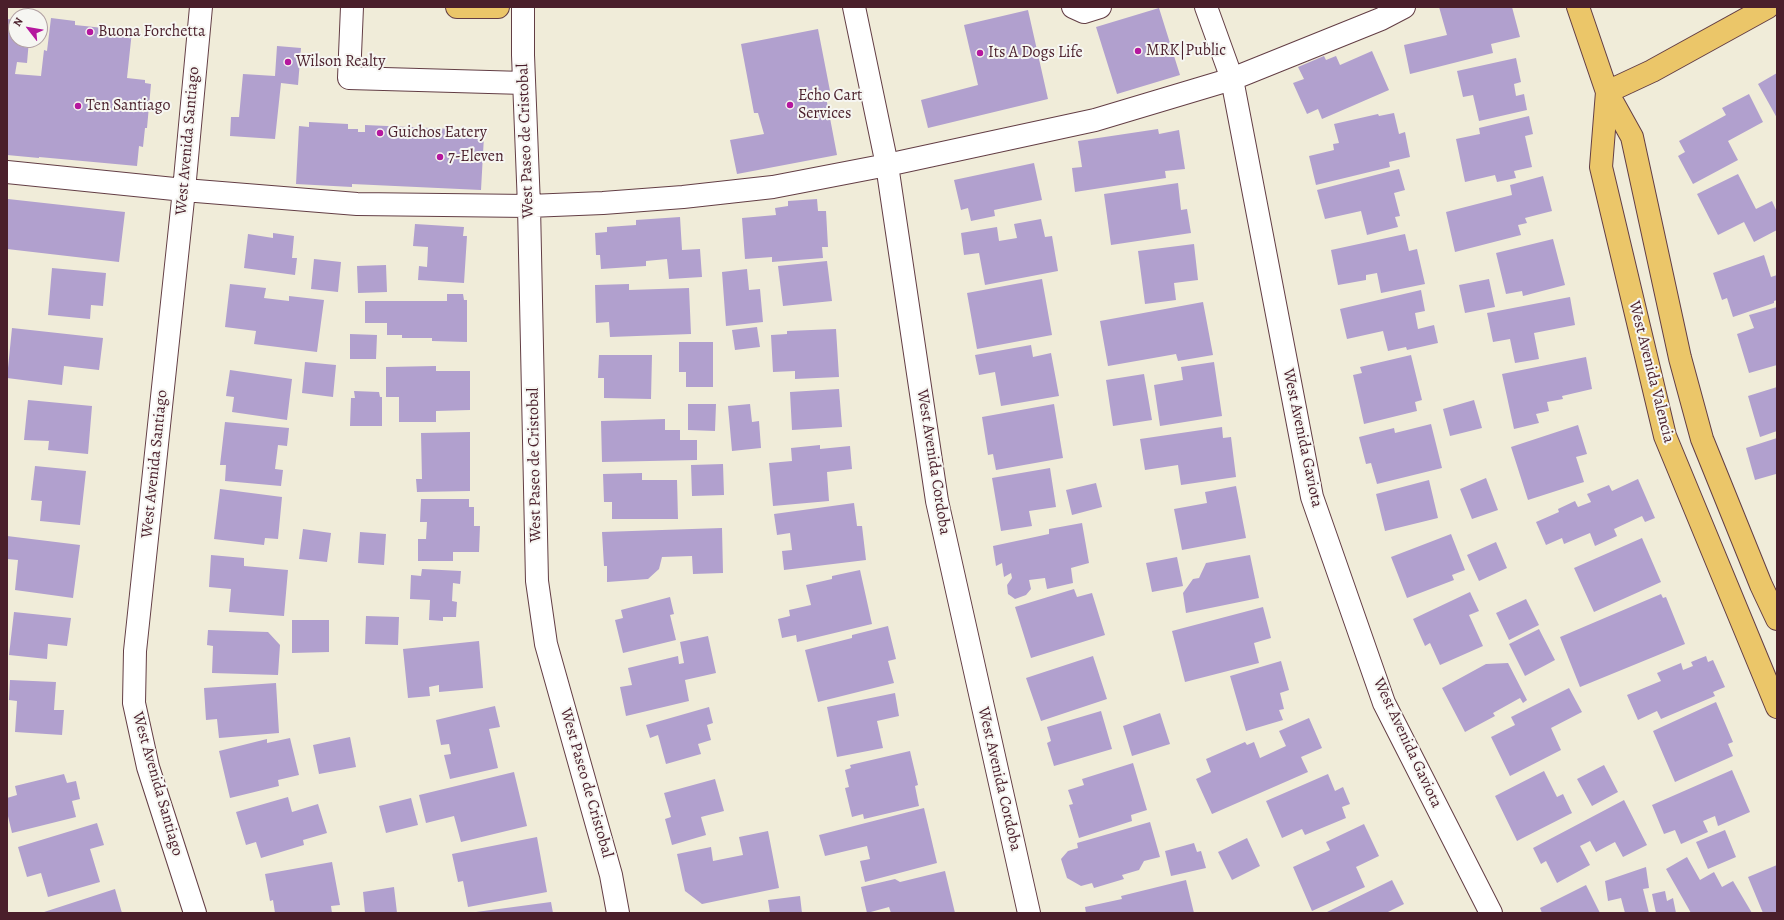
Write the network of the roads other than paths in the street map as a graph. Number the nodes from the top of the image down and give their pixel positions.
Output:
1 (201, 7) edge
2 (352, 7) edge
3 (457, 7) edge
4 (482, 7) edge
5 (498, 7) edge
6 (523, 7) edge
7 (854, 7) edge
8 (1073, 7) edge
9 (1100, 7) edge
10 (1206, 7) edge
11 (1404, 7) edge
12 (1578, 7) edge
13 (1768, 7) edge
14 (1232, 79) junction
15 (524, 83) junction
16 (1608, 92) junction
17 (887, 165) junction
18 (7, 172) edge
19 (184, 190) junction
20 (529, 206) junction
21 (1761, 585) junction
22 (1730, 597) junction
23 (1777, 619) edge
24 (1777, 707) edge
25 (195, 913) edge
26 (618, 913) edge
27 (1029, 913) edge
28 (1491, 913) edge

1 - 19 street, West Avenida Santiago
2 - 15 street
3 - 4 main road
4 - 5 main road
6 - 15 street, West Paseo de Cristobal
7 - 17 street, West Avenida Cordoba
8 - 9 street
10 - 14 street, West Avenida Gaviota
11 - 14 street
12 - 16 main road, West Avenida Valencia
13 - 16 main road
14 - 17 street
14 - 28 street, West Avenida Gaviota
15 - 20 street, West Paseo de Cristobal
16 - 21 main road, West Avenida Valencia
16 - 22 main road, West Avenida Valencia
17 - 20 street
17 - 27 street, West Avenida Cordoba
18 - 19 street
19 - 20 street
19 - 25 street, West Avenida Santiago
20 - 26 street, West Paseo de Cristobal
21 - 22 main road
21 - 23 main road, West Avenida Valencia
22 - 24 main road, West Avenida Valencia

